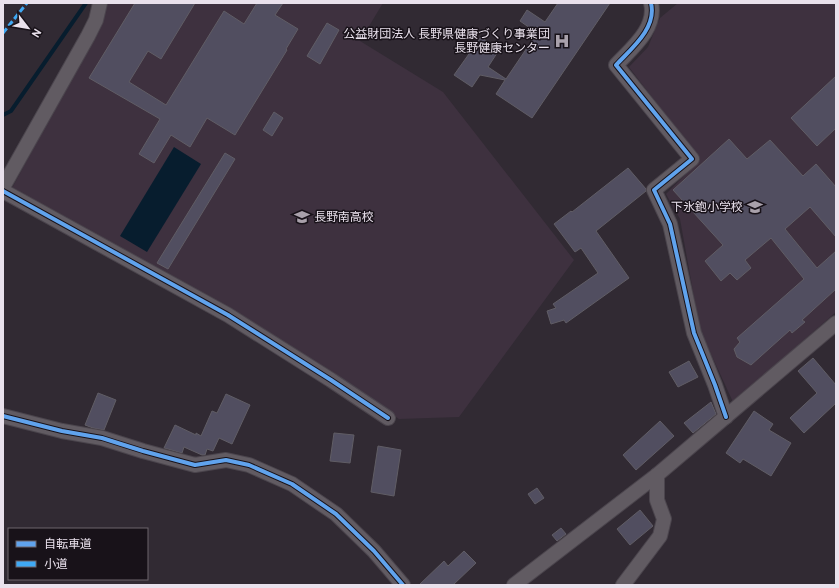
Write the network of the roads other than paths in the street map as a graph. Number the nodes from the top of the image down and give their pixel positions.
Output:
1 (100, 3) edge
2 (651, 3) edge
3 (3, 188) edge
4 (3, 191) edge
5 (836, 323) edge
6 (3, 416) edge
7 (726, 417) junction
8 (388, 418) dead end
9 (657, 475) junction
10 (403, 585) edge
11 (514, 585) edge
12 (623, 585) edge

1 - 3 street
2 - 7 street
4 - 8 street
5 - 7 street
6 - 10 street
7 - 9 street
9 - 11 street
9 - 12 street

